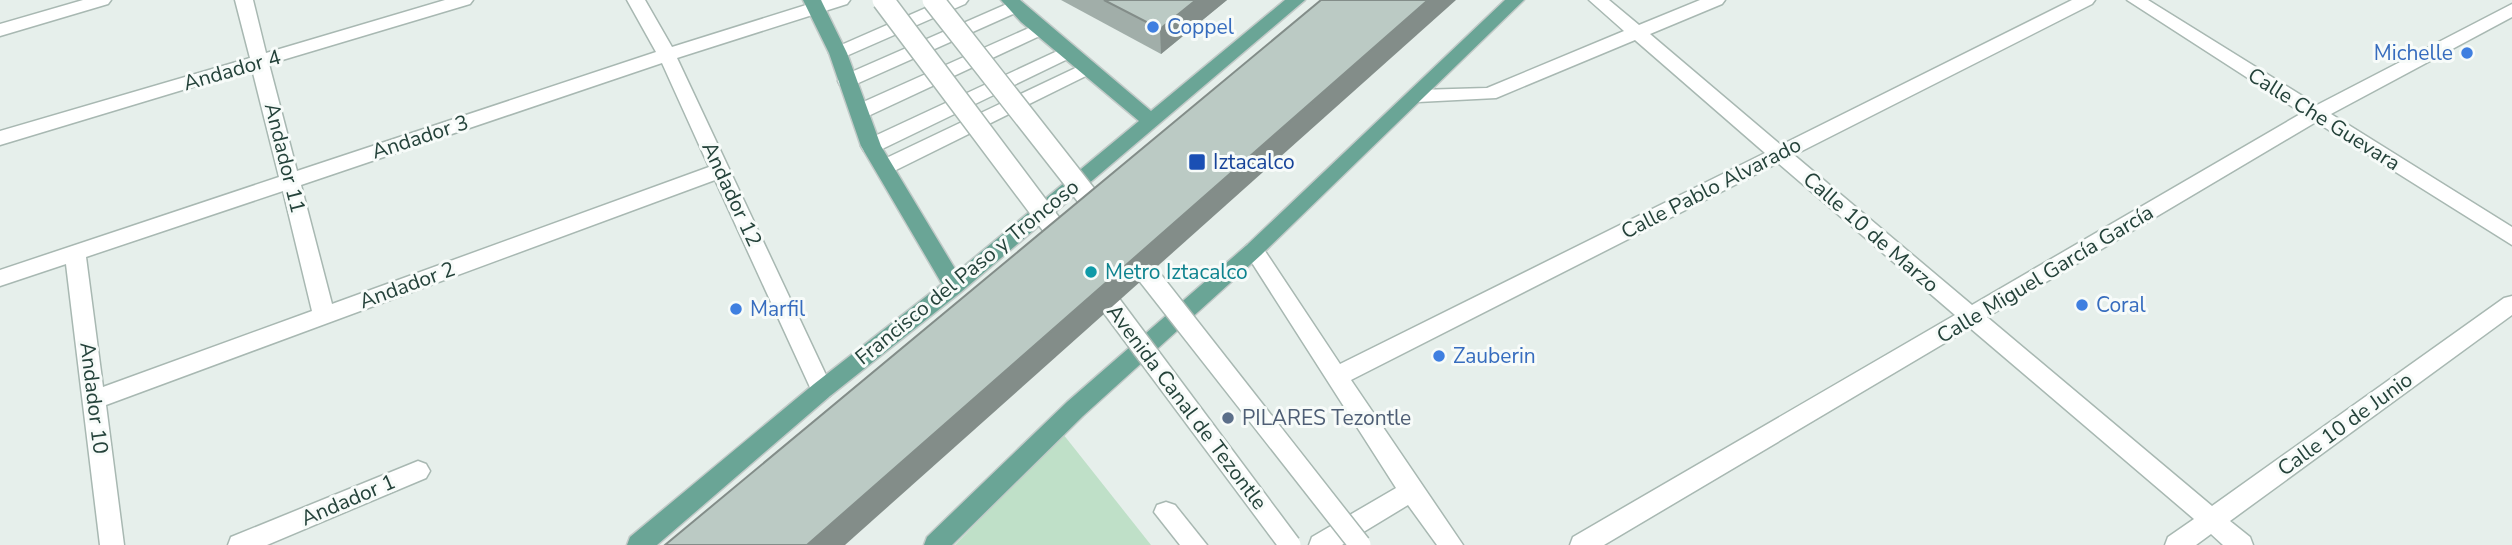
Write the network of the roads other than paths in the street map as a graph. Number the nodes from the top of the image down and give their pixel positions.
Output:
1 (102, 0) edge
2 (244, 0) edge
3 (464, 0) edge
4 (636, 0) edge
5 (841, 0) edge
6 (884, 0) edge
7 (933, 0) edge
8 (959, 0) edge
9 (1296, 0) edge
10 (1516, 0) edge
11 (1598, 0) edge
12 (1716, 0) edge
13 (2086, 0) edge
14 (2136, 0) edge
15 (1013, 3) edge
16 (814, 4) edge
17 (2512, 10) edge
18 (1040, 29) junction
19 (0, 30) edge
20 (1637, 34) junction
21 (1068, 52) junction
22 (838, 53) junction
23 (667, 55) junction
24 (261, 62) junction
25 (1088, 68) junction
26 (847, 81) junction
27 (1418, 96) junction
28 (859, 112) junction
29 (2315, 114) junction
30 (1151, 121) junction
31 (0, 138) edge
32 (871, 146) junction
33 (1779, 154) junction
34 (885, 167) junction
35 (721, 170) junction
36 (290, 180) junction
37 (2512, 237) edge
38 (1254, 250) junction
39 (75, 252) junction
40 (0, 278) edge
41 (954, 286) junction
42 (2512, 304) edge
43 (324, 315) junction
44 (1971, 318) junction
45 (1335, 377) junction
46 (822, 390) junction
47 (94, 400) junction
48 (418, 471) dead end
49 (1411, 491) junction
50 (1166, 512) dead end
51 (2212, 520) junction
52 (112, 545) edge
53 (240, 545) edge
54 (639, 545) edge
55 (936, 545) edge
56 (1195, 545) edge
57 (1290, 545) edge
58 (1321, 545) edge
59 (1360, 545) edge
60 (1451, 545) edge
61 (1582, 545) edge
62 (2178, 545) edge
63 (2241, 545) edge

1 - 19 street
2 - 24 street, Andador 11
3 - 24 street, Andador 4
4 - 23 street, Andador 12
5 - 16 street, Andador 3
6 - 57 street, Avenida Canal de Tezontle, bridge
7 - 59 street, bridge
8 - 22 street
9 - 30 main road, Francisco del Paso y Troncoso
10 - 27 main road
11 - 20 street, Calle 10 de Marzo
12 - 20 street
13 - 33 street, Calle Pablo Alvarado
14 - 29 street, Calle Che Guevara
15 - 18 main road
15 - 26 street
16 - 22 main road
16 - 23 street, Andador 3
17 - 29 street, Calle Miguel García García
18 - 21 main road
18 - 28 street
20 - 27 street
20 - 33 street, Calle 10 de Marzo
21 - 25 main road
21 - 32 street
22 - 26 main road
23 - 35 street, Andador 12
23 - 36 street, Andador 3
24 - 31 street, Andador 4
24 - 36 street, Andador 11
25 - 30 main road
25 - 34 street
26 - 28 main road
27 - 38 main road
28 - 32 main road
29 - 37 street, Calle Che Guevara
29 - 44 street, Calle Miguel García García
30 - 41 main road, Francisco del Paso y Troncoso
32 - 34 main road
33 - 44 street, Calle 10 de Marzo
33 - 45 street, Calle Pablo Alvarado
34 - 41 main road
35 - 43 street, Andador 2
35 - 46 street, Andador 12
36 - 39 street, Andador 3
36 - 43 street, Andador 11
38 - 45 street
38 - 55 main road
39 - 40 street, Andador 3
39 - 47 street, Andador 10
41 - 46 main road, Francisco del Paso y Troncoso
42 - 51 street, Calle 10 de Junio
43 - 47 street, Andador 2
44 - 51 street, Calle 10 de Marzo
44 - 61 street, Calle Miguel García García
45 - 49 street
46 - 54 main road, Francisco del Paso y Troncoso
47 - 52 street, Andador 10
48 - 53 street, Andador 1
49 - 58 street
49 - 60 street
50 - 56 street
51 - 62 street, Calle 10 de Junio
51 - 63 street, Calle 10 de Marzo

